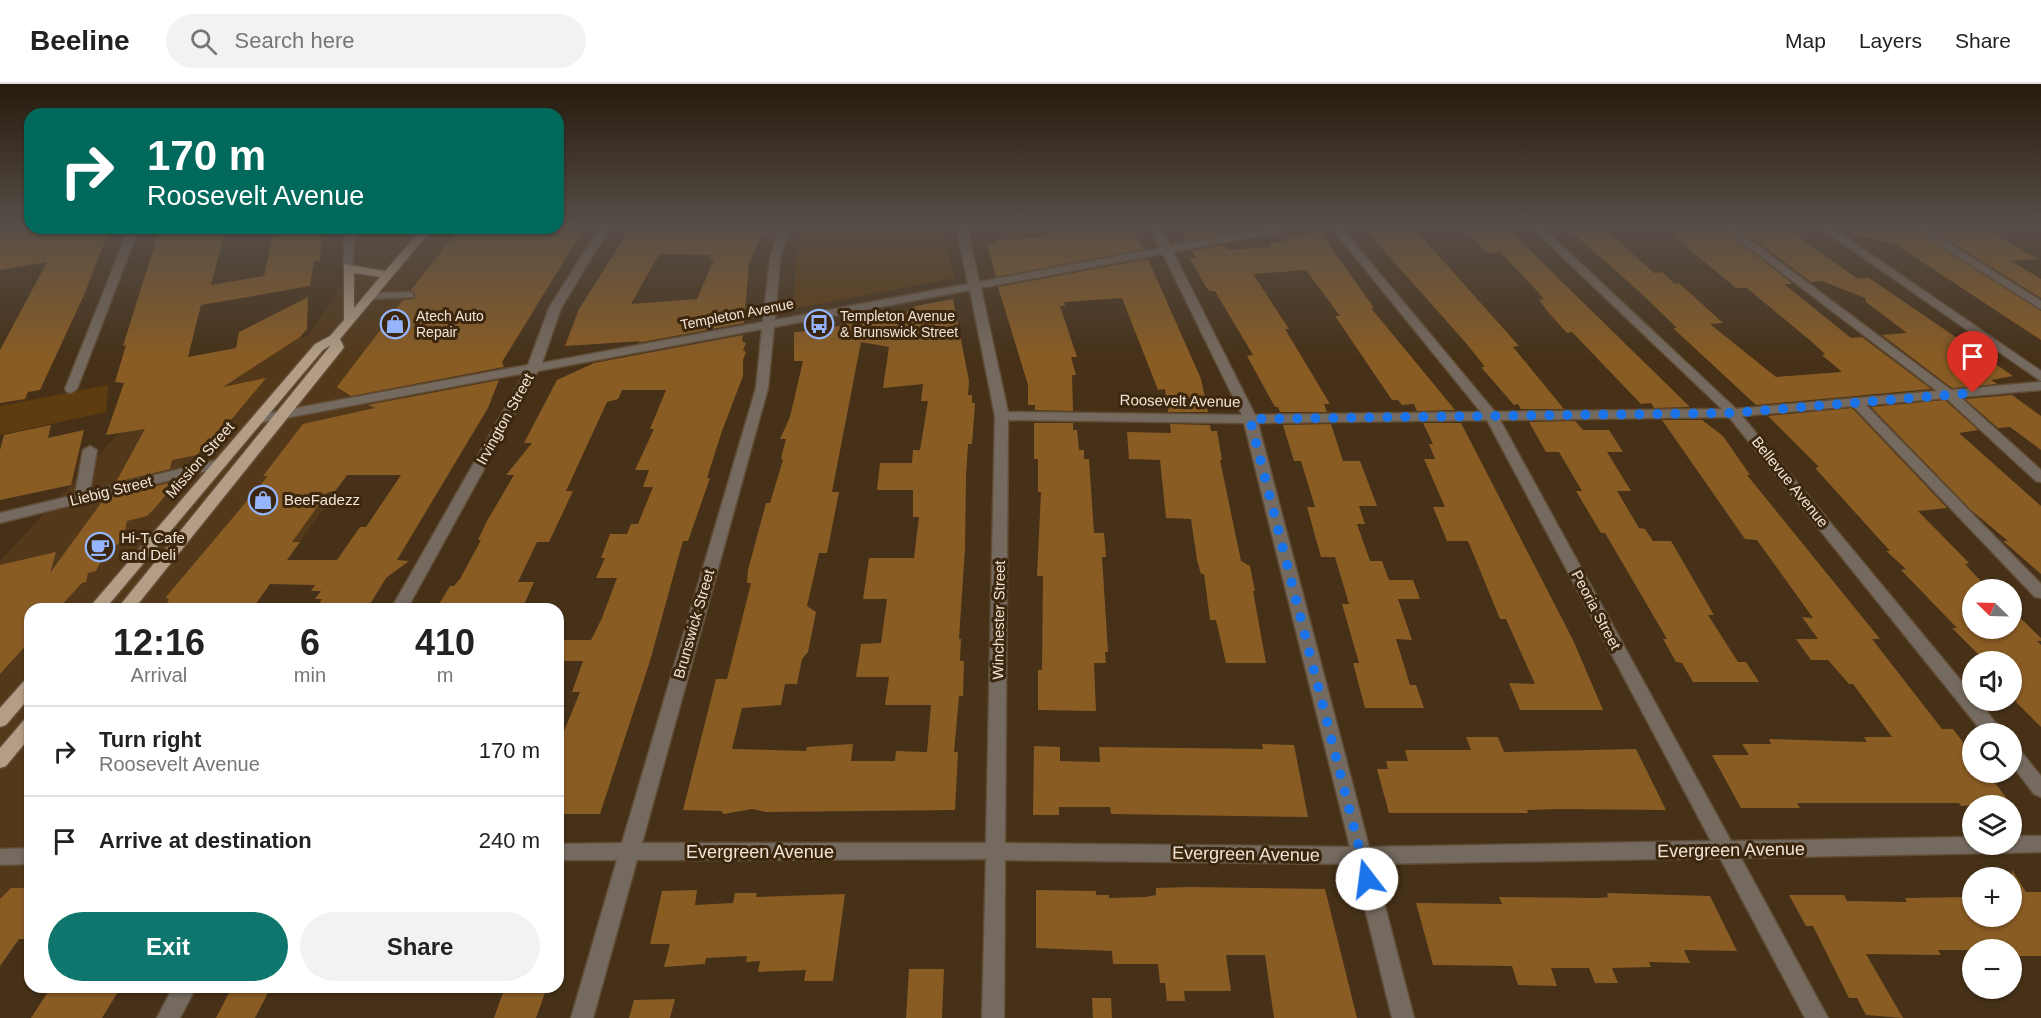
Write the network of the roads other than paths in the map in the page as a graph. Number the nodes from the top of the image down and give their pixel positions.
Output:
1 (117, 271) edge
2 (348, 271) edge
3 (356, 271) edge
4 (391, 271) edge
5 (578, 271) edge
6 (774, 271) edge
7 (971, 271) edge
8 (1053, 271) edge
9 (1175, 271) edge
10 (1372, 271) edge
11 (1582, 271) edge
12 (1785, 271) edge
13 (1887, 271) edge
14 (1985, 271) edge
15 (387, 275) junction
16 (974, 285) junction
17 (409, 295) dead end
18 (370, 296) junction
19 (2041, 306) edge
20 (350, 320) junction
21 (768, 324) junction
22 (334, 339) junction
23 (533, 369) junction
24 (2041, 377) edge
25 (2041, 386) edge
26 (71, 389) dead end
27 (1950, 395) junction
28 (1858, 404) junction
29 (1733, 413) junction
30 (284, 414) junction
31 (1002, 416) junction
32 (1491, 416) junction
33 (259, 419) junction
34 (1250, 419) junction
35 (90, 450) dead end
36 (221, 463) junction
37 (2041, 478) edge
38 (82, 498) junction
39 (0, 518) edge
40 (2041, 592) edge
41 (101, 603) edge
42 (130, 603) edge
43 (402, 603) edge
44 (15, 704) edge
45 (0, 720) edge
46 (1986, 723) edge
47 (24, 732) edge
48 (0, 761) edge
49 (2022, 765) edge
50 (2041, 789) edge
51 (2041, 844) edge
52 (1725, 850) junction
53 (994, 851) junction
54 (564, 852) edge
55 (629, 852) junction
56 (1361, 856) junction
57 (24, 857) edge
58 (1, 859) edge
59 (182, 993) edge
60 (168, 1018) edge
61 (582, 1018) edge
62 (993, 1018) edge
63 (1403, 1018) edge
64 (1818, 1018) edge

1 - 26 street
2 - 20 main road
3 - 15 main road
4 - 15 main road, Mission Street
5 - 23 street, Irvington Street
6 - 21 street, Brunswick Street
7 - 16 street, Winchester Street
8 - 16 street, Templeton Avenue
9 - 34 street
10 - 32 street, Peoria Street
11 - 29 street, Bellevue Avenue
12 - 27 street
13 - 24 street
14 - 19 street
15 - 18 main road, Mission Street
16 - 21 street, Templeton Avenue
16 - 31 street, Winchester Street
17 - 18 street
18 - 20 main road, Mission Street
20 - 22 main road, Mission Street
21 - 23 street, Templeton Avenue
21 - 55 street, Brunswick Street
22 - 30 main road, Mission Street
22 - 33 main road, Mission Street
23 - 30 street, Templeton Avenue
23 - 43 street, Irvington Street
25 - 27 street, Roosevelt Avenue
27 - 28 street, Roosevelt Avenue
27 - 37 street
28 - 29 street, Roosevelt Avenue
28 - 40 street
29 - 32 street, Roosevelt Avenue
29 - 46 street, Bellevue Avenue
30 - 33 street, Templeton Avenue
30 - 42 main road, Mission Street
31 - 34 street, Roosevelt Avenue
31 - 53 street, Winchester Street
32 - 34 street, Roosevelt Avenue
32 - 52 street, Peoria Street
33 - 36 main road, Mission Street
34 - 56 street
35 - 38 street
36 - 38 street, Liebig Street
36 - 41 main road, Mission Street
38 - 39 street, Liebig Street
44 - 45 main road
47 - 48 main road
49 - 50 street
51 - 52 street, Evergreen Avenue
52 - 56 street, Evergreen Avenue
52 - 64 street, Peoria Street
53 - 55 street, Evergreen Avenue
53 - 56 street, Evergreen Avenue
53 - 62 street, Winchester Street
54 - 55 street, Evergreen Avenue
55 - 61 street, Brunswick Street
56 - 63 street
57 - 58 street
59 - 60 street

